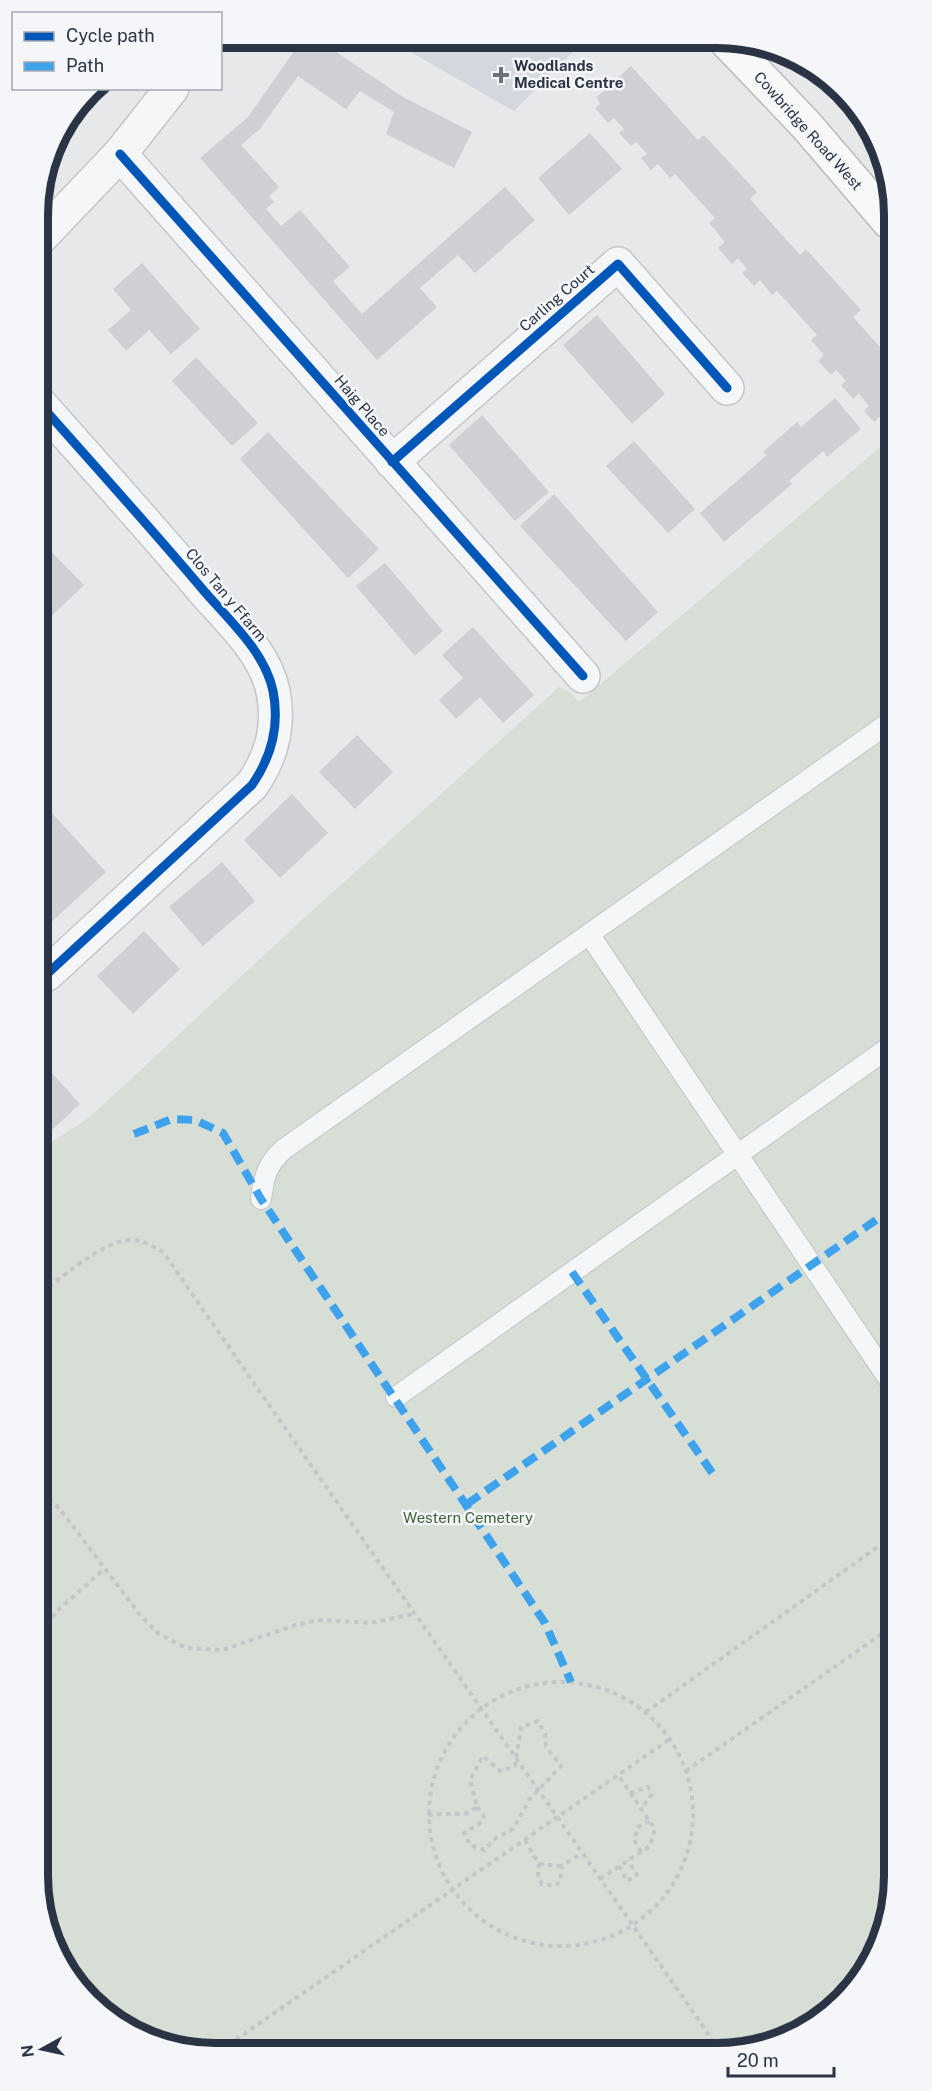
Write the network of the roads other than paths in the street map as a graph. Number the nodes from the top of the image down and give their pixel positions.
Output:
1 (733, 49) edge
2 (170, 90) edge
3 (120, 154) junction
4 (884, 216) edge
5 (48, 230) edge
6 (727, 388) dead end
7 (48, 413) edge
8 (392, 462) junction
9 (583, 676) dead end
10 (884, 726) edge
11 (589, 934) junction
12 (48, 966) edge
13 (884, 1051) edge
14 (739, 1156) junction
15 (261, 1199) dead end
16 (884, 1372) edge
17 (396, 1397) dead end

1 - 4 highway, Cowbridge Road West
2 - 3 street
3 - 5 street
3 - 8 street, Haig Place
6 - 8 street, Carling Court
7 - 12 street, Clos Tan y Ffarm
8 - 9 street, Haig Place
10 - 11 lane
11 - 14 lane
11 - 15 lane
13 - 14 lane
14 - 16 lane
14 - 17 lane

